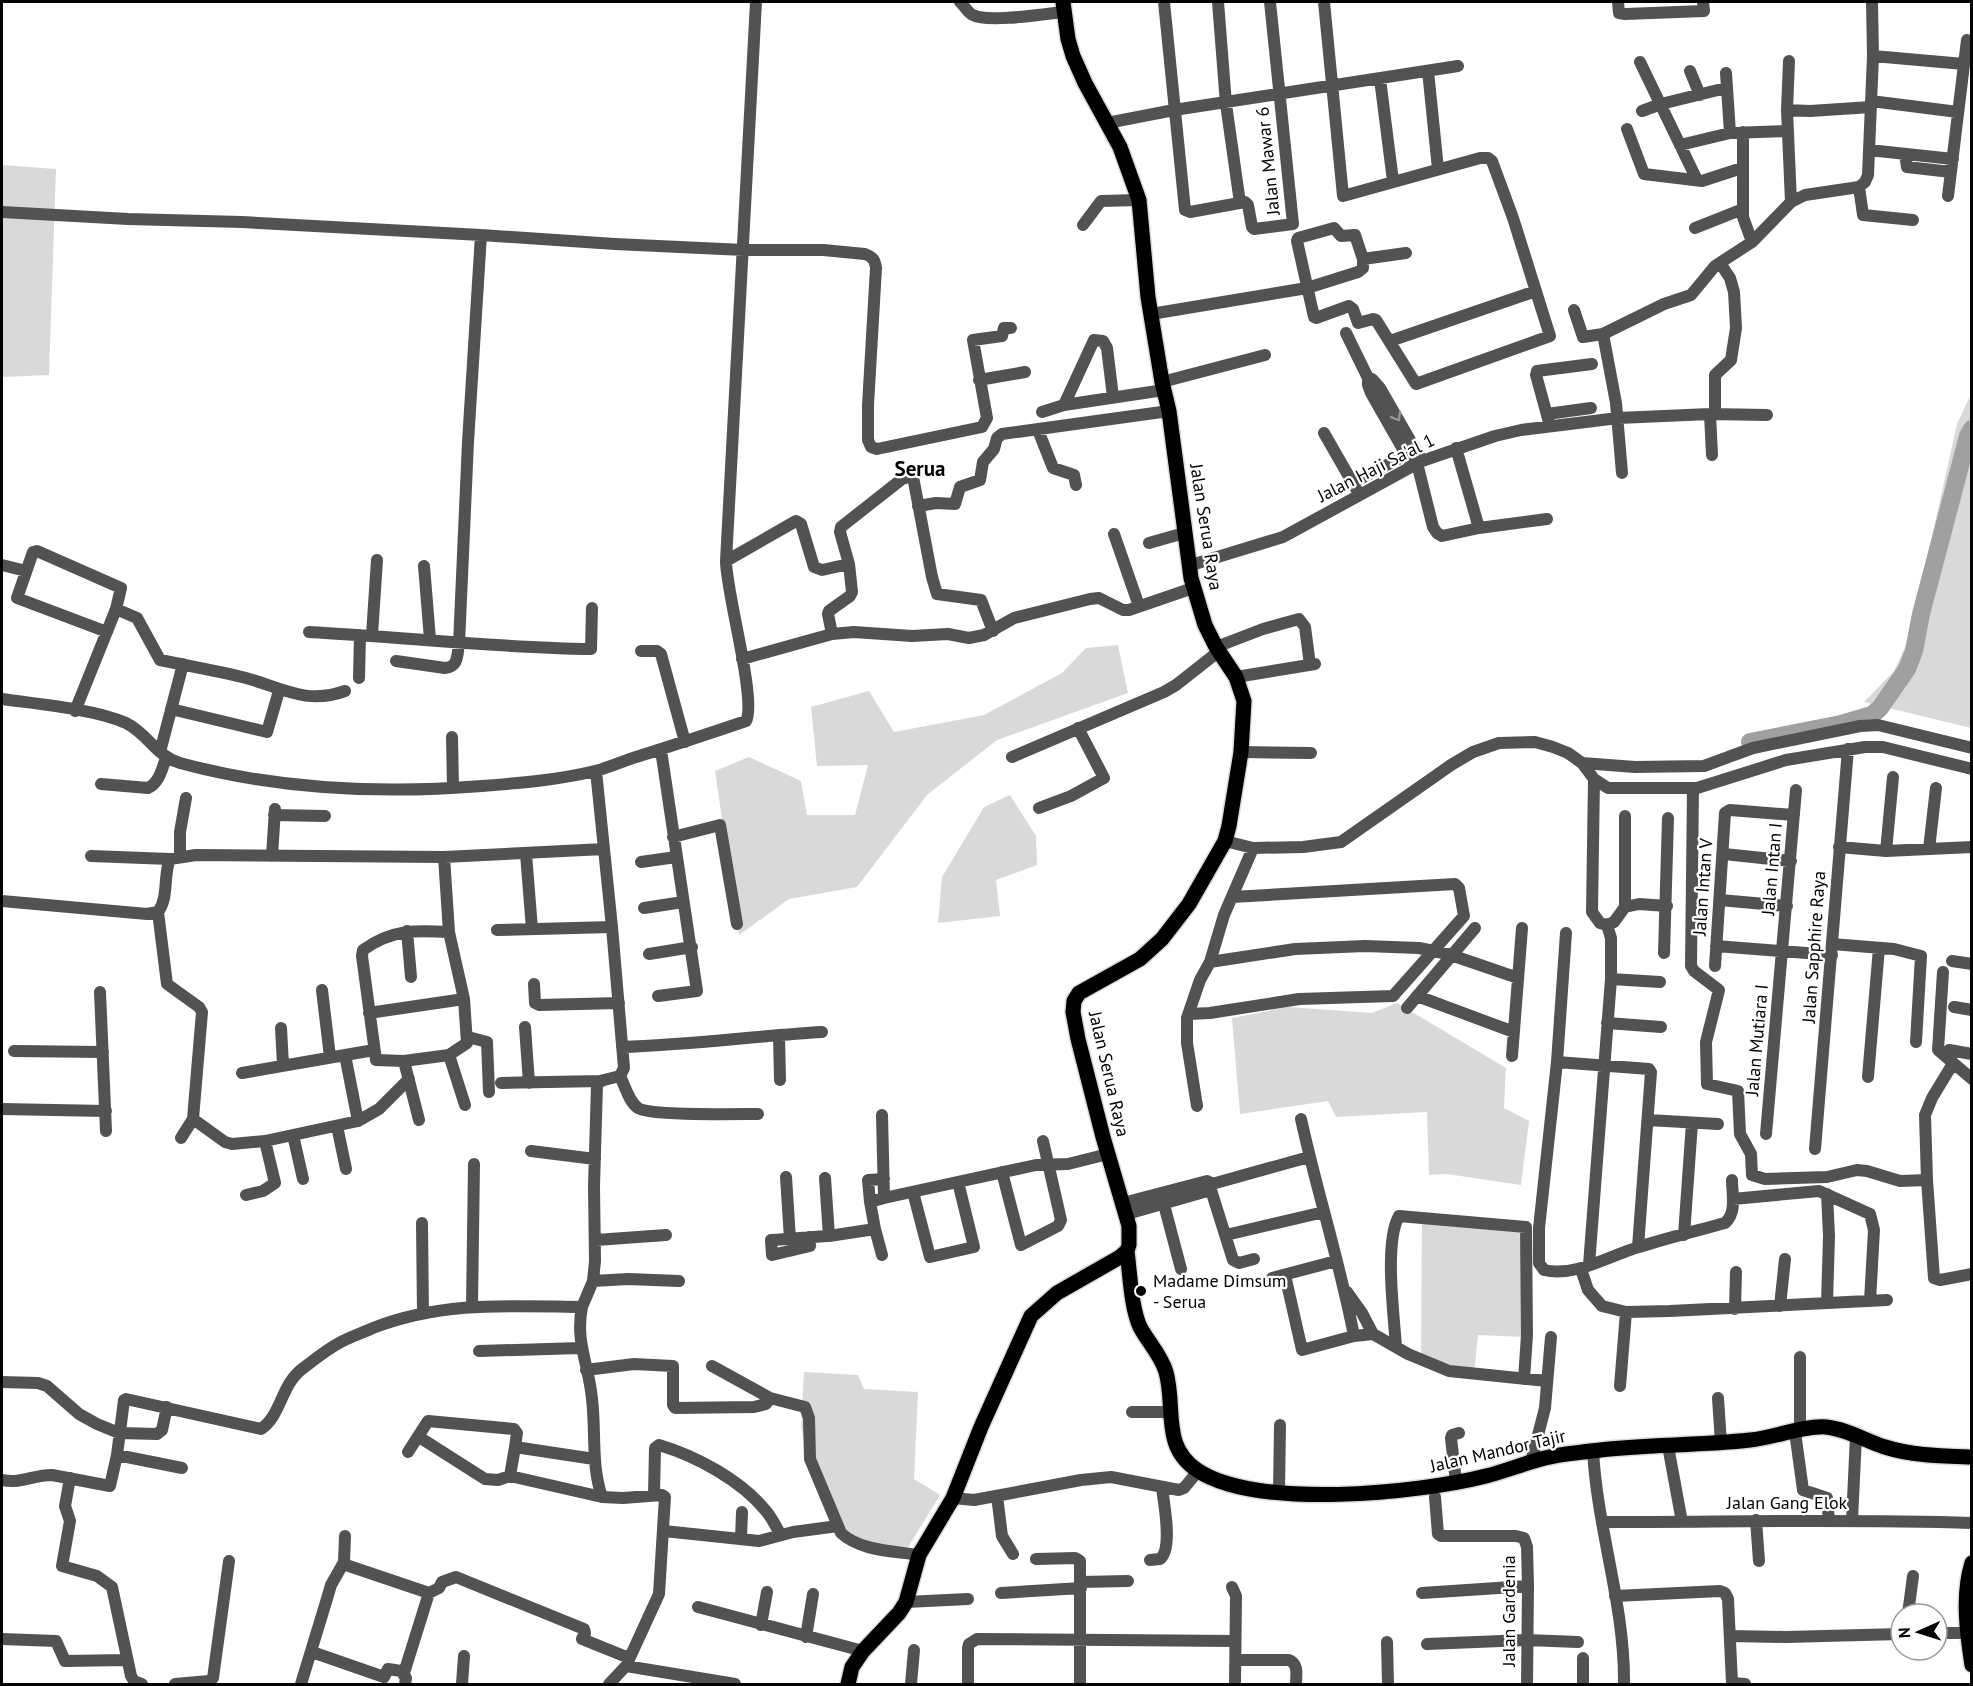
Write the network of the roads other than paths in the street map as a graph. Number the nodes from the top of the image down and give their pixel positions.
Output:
1 (756, 2) edge
2 (960, 2) edge
3 (1164, 2) edge
4 (1218, 2) edge
5 (1270, 2) edge
6 (1324, 2) edge
7 (1618, 2) edge
8 (1703, 2) edge
9 (1872, 2) edge
10 (1063, 7) edge
11 (1967, 40) dead end
12 (1874, 56) junction
13 (1790, 61) dead end
14 (1640, 62) dead end
15 (1964, 64) junction
16 (1458, 66) dead end
17 (1428, 71) junction
18 (1690, 71) dead end
19 (1726, 73) dead end
20 (1380, 79) junction
21 (1332, 87) junction
22 (1726, 88) junction
23 (1279, 94) junction
24 (1700, 95) junction
25 (1226, 104) junction
26 (1661, 104) junction
27 (1871, 104) junction
28 (1174, 110) junction
29 (1787, 110) junction
30 (1642, 111) dead end
31 (1959, 112) junction
32 (1107, 123) junction
33 (1627, 129) dead end
34 (1788, 131) junction
35 (1743, 132) junction
36 (1730, 133) junction
37 (1680, 145) junction
38 (1869, 150) junction
39 (1952, 166) junction
40 (1742, 168) junction
41 (1438, 169) junction
42 (1697, 180) junction
43 (1393, 181) junction
44 (1859, 187) junction
45 (1948, 196) dead end
46 (1139, 200) junction
47 (1791, 202) junction
48 (1240, 203) junction
49 (1743, 209) junction
50 (2, 212) edge
51 (1913, 220) dead end
52 (1083, 225) dead end
53 (1695, 228) dead end
54 (481, 235) junction
55 (1752, 242) junction
56 (744, 250) junction
57 (1406, 253) dead end
58 (1363, 259) junction
59 (1720, 263) junction
60 (1307, 288) junction
61 (1536, 291) junction
62 (1574, 310) dead end
63 (1151, 314) junction
64 (1011, 328) dead end
65 (1346, 333) dead end
66 (1603, 334) junction
67 (1390, 341) junction
68 (1265, 355) dead end
69 (1592, 364) dead end
70 (1025, 372) dead end
71 (1368, 378) junction
72 (979, 380) junction
73 (1163, 386) junction
74 (1113, 397) junction
75 (1064, 405) junction
76 (1592, 408) dead end
77 (1169, 411) junction
78 (1042, 412) dead end
79 (1713, 414) junction
80 (1767, 415) dead end
81 (1618, 418) junction
82 (1549, 420) junction
83 (985, 423) junction
84 (1038, 430) junction
85 (1324, 433) dead end
86 (999, 436) junction
87 (1456, 448) junction
88 (1712, 455) dead end
89 (1414, 461) junction
90 (1622, 473) dead end
91 (1076, 484) dead end
92 (1355, 489) junction
93 (918, 506) junction
94 (1547, 519) dead end
95 (1479, 528) junction
96 (1184, 533) junction
97 (1114, 534) dead end
98 (1149, 543) dead end
99 (377, 560) dead end
100 (726, 561) junction
101 (849, 564) junction
102 (2, 565) edge
103 (424, 566) dead end
104 (1188, 566) junction
105 (26, 571) junction
106 (1193, 588) junction
107 (1139, 606) junction
108 (116, 609) junction
109 (592, 609) dead end
110 (107, 632) junction
111 (309, 632) dead end
112 (993, 632) junction
113 (832, 634) junction
114 (366, 635) junction
115 (430, 639) junction
116 (459, 644) junction
117 (1217, 650) junction
118 (641, 651) dead end
119 (742, 659) junction
120 (396, 661) dead end
121 (183, 664) junction
122 (1236, 677) junction
123 (358, 678) dead end
124 (279, 691) junction
125 (345, 692) dead end
126 (2, 699) edge
127 (171, 709) junction
128 (75, 711) junction
129 (1078, 728) junction
130 (452, 737) dead end
131 (685, 742) junction
132 (1971, 748) edge
133 (1848, 749) junction
134 (661, 750) junction
135 (1241, 752) junction
136 (1311, 753) dead end
137 (163, 755) junction
138 (1012, 757) dead end
139 (1582, 763) junction
140 (1971, 769) edge
141 (596, 771) junction
142 (1893, 777) dead end
143 (1594, 779) junction
144 (101, 784) dead end
145 (453, 788) junction
146 (1693, 788) junction
147 (1935, 788) dead end
148 (1796, 790) dead end
149 (186, 798) dead end
150 (1039, 808) dead end
151 (1794, 815) junction
152 (325, 816) dead end
153 (1625, 816) dead end
154 (1668, 818) dead end
155 (673, 837) junction
156 (1225, 841) junction
157 (1839, 847) junction
158 (1253, 848) junction
159 (1971, 848) edge
160 (603, 849) junction
161 (1929, 849) junction
162 (1886, 850) junction
163 (526, 854) junction
164 (1724, 855) junction
165 (91, 856) dead end
166 (272, 856) junction
167 (444, 857) junction
168 (676, 857) junction
169 (175, 858) junction
170 (1791, 861) junction
171 (641, 862) dead end
172 (1232, 897) junction
173 (1720, 900) junction
174 (2, 901) edge
175 (683, 902) junction
176 (1667, 906) junction
177 (1787, 906) junction
178 (1626, 907) junction
179 (644, 908) dead end
180 (158, 912) junction
181 (736, 924) dead end
182 (1607, 925) junction
183 (612, 927) junction
184 (1475, 928) dead end
185 (1522, 928) dead end
186 (532, 929) junction
187 (497, 930) dead end
188 (407, 931) junction
189 (449, 932) junction
190 (1566, 933) dead end
191 (1716, 946) junction
192 (692, 947) junction
193 (1879, 948) junction
194 (1832, 949) junction
195 (1783, 951) junction
196 (1443, 953) junction
197 (1665, 953) dead end
198 (649, 954) dead end
199 (1952, 961) dead end
200 (1210, 962) junction
201 (1971, 964) edge
202 (1714, 966) dead end
203 (1943, 972) dead end
204 (411, 976) dead end
205 (1518, 978) junction
206 (1611, 979) junction
207 (1660, 982) dead end
208 (534, 984) dead end
209 (322, 990) dead end
210 (100, 993) dead end
211 (658, 996) dead end
212 (1417, 996) junction
213 (464, 999) junction
214 (620, 1003) junction
215 (1954, 1006) dead end
216 (1407, 1008) dead end
217 (1971, 1010) edge
218 (369, 1012) junction
219 (1188, 1016) junction
220 (1607, 1023) junction
221 (1661, 1027) dead end
222 (280, 1028) dead end
223 (525, 1028) dead end
224 (822, 1032) dead end
225 (1514, 1032) junction
226 (779, 1035) junction
227 (468, 1037) junction
228 (1916, 1042) dead end
229 (622, 1047) junction
230 (374, 1050) junction
231 (1948, 1050) dead end
232 (14, 1051) dead end
233 (103, 1052) junction
234 (1971, 1054) edge
235 (345, 1055) junction
236 (449, 1055) junction
237 (330, 1056) junction
238 (1512, 1056) dead end
239 (404, 1061) junction
240 (1557, 1062) junction
241 (283, 1065) junction
242 (1952, 1065) junction
243 (1604, 1066) junction
244 (242, 1073) dead end
245 (620, 1076) junction
246 (1868, 1077) dead end
247 (409, 1079) junction
248 (1971, 1079) edge
249 (780, 1080) dead end
250 (602, 1081) junction
251 (501, 1083) dead end
252 (529, 1083) junction
253 (489, 1092) dead end
254 (465, 1105) dead end
255 (1197, 1106) dead end
256 (2, 1109) edge
257 (106, 1111) junction
258 (758, 1114) dead end
259 (882, 1115) dead end
260 (193, 1119) junction
261 (1301, 1119) dead end
262 (419, 1120) dead end
263 (1648, 1120) junction
264 (358, 1121) junction
265 (1692, 1122) junction
266 (1718, 1124) dead end
267 (337, 1126) junction
268 (106, 1131) dead end
269 (1766, 1134) dead end
270 (293, 1135) junction
271 (181, 1138) dead end
272 (265, 1141) junction
273 (1043, 1141) dead end
274 (1815, 1149) dead end
275 (531, 1151) dead end
276 (1108, 1154) junction
277 (1309, 1156) junction
278 (596, 1159) junction
279 (474, 1164) dead end
280 (1049, 1165) junction
281 (346, 1169) dead end
282 (1002, 1172) junction
283 (786, 1177) dead end
284 (825, 1178) dead end
285 (303, 1179) dead end
286 (884, 1179) junction
287 (1732, 1180) dead end
288 (1927, 1180) junction
289 (958, 1182) junction
290 (1211, 1187) junction
291 (913, 1192) junction
292 (1827, 1194) junction
293 (246, 1196) dead end
294 (884, 1198) junction
295 (1162, 1198) junction
296 (1733, 1200) junction
297 (870, 1202) junction
298 (1125, 1208) junction
299 (1324, 1212) junction
300 (423, 1223) dead end
301 (875, 1229) junction
302 (666, 1235) dead end
303 (1226, 1235) junction
304 (1684, 1235) junction
305 (829, 1236) junction
306 (808, 1238) junction
307 (790, 1239) junction
308 (596, 1240) junction
309 (1638, 1247) junction
310 (1126, 1251) junction
311 (882, 1255) dead end
312 (1785, 1258) dead end
313 (1254, 1259) dead end
314 (1336, 1261) junction
315 (1585, 1267) junction
316 (1181, 1269) dead end
317 (1736, 1272) dead end
318 (1971, 1274) edge
319 (592, 1281) junction
320 (679, 1281) dead end
321 (1346, 1291) junction
322 (1887, 1300) dead end
323 (1870, 1301) junction
324 (1827, 1303) junction
325 (472, 1305) junction
326 (1780, 1306) junction
327 (582, 1307) junction
328 (1735, 1309) junction
329 (1626, 1312) junction
330 (423, 1313) junction
331 (1373, 1334) junction
332 (1354, 1336) junction
333 (1551, 1337) dead end
334 (1396, 1347) junction
335 (580, 1348) junction
336 (479, 1351) dead end
337 (1800, 1357) dead end
338 (712, 1366) dead end
339 (586, 1370) junction
340 (1524, 1379) junction
341 (1547, 1381) junction
342 (2, 1382) edge
343 (1620, 1386) dead end
344 (770, 1398) junction
345 (1718, 1398) dead end
346 (167, 1407) junction
347 (1132, 1412) dead end
348 (1171, 1412) junction
349 (1280, 1425) dead end
350 (1798, 1431) junction
351 (119, 1433) junction
352 (1459, 1433) dead end
353 (1856, 1436) junction
354 (419, 1437) junction
355 (1721, 1443) junction
356 (1668, 1446) junction
357 (515, 1447) junction
358 (1593, 1450) junction
359 (408, 1452) dead end
360 (117, 1455) junction
361 (1971, 1457) edge
362 (594, 1459) junction
363 (1531, 1462) junction
364 (182, 1468) dead end
365 (1198, 1471) junction
366 (510, 1476) junction
367 (70, 1478) junction
368 (2, 1480) edge
369 (1456, 1482) junction
370 (1162, 1488) junction
371 (1279, 1492) junction
372 (654, 1495) junction
373 (997, 1496) junction
374 (602, 1497) junction
375 (1435, 1497) dead end
376 (953, 1498) junction
377 (742, 1512) dead end
378 (1756, 1520) junction
379 (1852, 1520) junction
380 (1829, 1521) junction
381 (1603, 1522) junction
382 (1682, 1522) junction
383 (1971, 1523) edge
384 (838, 1526) junction
385 (664, 1531) junction
386 (781, 1535) junction
387 (345, 1536) dead end
388 (741, 1539) junction
389 (1013, 1554) dead end
390 (919, 1555) junction
391 (1036, 1559) dead end
392 (1150, 1560) dead end
393 (229, 1561) dead end
394 (1760, 1561) dead end
395 (1971, 1563) edge
396 (343, 1564) junction
397 (1913, 1576) dead end
398 (1128, 1581) dead end
399 (1081, 1585) junction
400 (1528, 1586) junction
401 (1232, 1587) dead end
402 (767, 1592) dead end
403 (429, 1593) junction
404 (1000, 1593) dead end
405 (1422, 1593) dead end
406 (813, 1594) dead end
407 (1969, 1595) edge
408 (1616, 1596) junction
409 (968, 1599) dead end
410 (906, 1602) junction
411 (1910, 1602) edge
412 (698, 1607) dead end
413 (761, 1625) junction
414 (1968, 1632) junction
415 (1949, 1633) edge
416 (1889, 1634) edge
417 (1731, 1636) junction
418 (806, 1637) junction
419 (2, 1639) edge
420 (1527, 1640) junction
421 (1080, 1641) junction
422 (1235, 1641) junction
423 (1387, 1642) dead end
424 (1578, 1642) dead end
425 (1427, 1644) dead end
426 (914, 1650) dead end
427 (863, 1651) junction
428 (312, 1653) junction
429 (464, 1656) dead end
430 (1583, 1658) dead end
431 (126, 1660) junction
432 (1236, 1660) junction
433 (628, 1662) junction
434 (1971, 1665) edge
435 (404, 1679) edge
436 (142, 1684) edge
437 (175, 1684) edge
438 (301, 1684) edge
439 (462, 1684) edge
440 (609, 1684) edge
441 (735, 1684) edge
442 (848, 1684) edge
443 (911, 1684) edge
444 (968, 1684) edge
445 (1080, 1684) edge
446 (1235, 1684) edge
447 (1296, 1684) edge
448 (1388, 1684) edge
449 (1527, 1684) edge
450 (1583, 1684) edge
451 (1624, 1684) edge
452 (1745, 1684) edge

1 - 56 street
2 - 10 street
3 - 28 street
4 - 25 street
5 - 23 street, Jalan Mawar 6
6 - 21 street
7 - 8 street
9 - 12 street
10 - 32 main road, Jalan Serua Raya
11 - 15 street
12 - 15 street
12 - 27 street
13 - 29 street
14 - 26 street
15 - 31 street
16 - 17 street
17 - 20 street
17 - 41 street
18 - 24 street
19 - 22 street
20 - 21 street
20 - 43 street
21 - 23 street
21 - 43 street
22 - 24 street
22 - 36 street
23 - 25 street
23 - 48 street, Jalan Mawar 6
24 - 26 street
25 - 28 street
25 - 48 street
26 - 30 street
26 - 37 street
27 - 29 street
27 - 31 street
27 - 38 street
28 - 32 street
28 - 48 street
29 - 34 street
31 - 39 street
32 - 46 main road, Jalan Serua Raya
33 - 42 street
34 - 35 street
34 - 47 street
35 - 36 street
35 - 40 street
36 - 37 street
37 - 42 street
38 - 39 street
38 - 44 street
39 - 45 street
40 - 42 street
40 - 49 street
41 - 43 street
41 - 61 street
44 - 47 street
44 - 51 street
46 - 52 street
46 - 63 main road, Jalan Serua Raya
47 - 55 street
49 - 53 street
49 - 55 street
50 - 54 street
54 - 56 street
54 - 116 street
55 - 59 street
56 - 83 street
56 - 100 street
57 - 58 street
58 - 60 street
58 - 60 street
59 - 66 street
59 - 79 street
60 - 63 street
60 - 67 street
61 - 67 street
61 - 67 street
62 - 66 street
63 - 73 main road, Jalan Serua Raya
64 - 72 street
65 - 71 street
66 - 81 street
68 - 73 street
69 - 82 street
70 - 72 street
71 - 89 street
71 -> 89 street
72 - 83 street
73 - 74 street
73 - 77 main road, Jalan Serua Raya
74 - 75 street
74 - 75 street
75 - 78 street
76 - 82 street
77 - 84 street
77 - 96 main road, Jalan Serua Raya
79 - 80 street, Jalan Haji Sa'al 1
79 - 81 street, Jalan Haji Sa'al 1
79 - 88 street
81 - 82 street, Jalan Haji Sa'al 1
81 - 90 street
82 - 87 street, Jalan Haji Sa'al 1
83 - 86 street
84 - 86 street
84 - 91 street
85 - 92 street
86 - 93 street
87 - 89 street, Jalan Haji Sa'al 1
87 - 95 street
89 - 92 street, Jalan Haji Sa'al 1
89 - 95 street
92 - 104 street, Jalan Haji Sa'al 1
93 - 101 street
93 - 112 street
94 - 95 street
96 - 98 street
96 - 104 main road, Jalan Serua Raya
97 - 107 street
99 - 114 street
100 - 101 street
100 - 119 street
101 - 113 street
102 - 105 street
103 - 115 street
104 - 106 main road, Jalan Serua Raya
105 - 108 street
105 - 110 street
106 - 107 street
106 - 117 main road, Jalan Serua Raya
107 - 112 street
108 - 110 street
108 - 121 street
109 - 116 street
110 - 128 street
111 - 114 street
112 - 113 street
113 - 119 street
114 - 115 street
114 - 123 street
115 - 116 street
116 - 120 street
117 - 122 main road, Jalan Serua Raya
117 - 122 street
117 - 129 street
118 - 131 street
119 - 131 street
121 - 124 street
121 - 127 street
122 - 135 main road, Jalan Serua Raya
124 - 125 street
124 - 127 street
126 - 128 street
127 - 137 street
128 - 137 street
129 - 138 street
129 - 150 street
130 - 145 street
131 - 134 street
132 - 139 street
133 - 140 street
133 - 146 street
133 - 157 street, Jalan Sapphire Raya
134 - 141 street
134 - 155 street
135 - 136 street
135 - 156 main road, Jalan Serua Raya
137 - 144 street
137 - 145 street
139 - 143 street
139 - 158 street
141 - 145 street
141 - 160 street
142 - 162 street
143 - 146 street
143 - 182 street
146 - 288 street
147 - 161 street
148 - 151 street, Jalan Intan I
149 - 169 street
151 - 164 street, Jalan Intan V
151 - 170 street, Jalan Intan I
152 - 166 street
153 - 178 street
154 - 176 street
155 - 168 street
155 - 181 street
156 - 158 street
156 - 276 main road, Jalan Serua Raya
157 - 162 street
157 - 194 street, Jalan Sapphire Raya
158 - 172 street
159 - 161 street
160 - 163 street
160 - 183 street
161 - 162 street
163 - 167 street
163 - 186 street
164 - 170 street
164 - 173 street, Jalan Intan V
165 - 169 street
166 - 167 street
166 - 169 street
167 - 189 street
168 - 171 street
168 - 175 street
169 - 180 street
170 - 177 street, Jalan Intan I
172 - 196 street
172 - 200 street
173 - 177 street
173 - 191 street, Jalan Intan V
174 - 180 street
175 - 179 street
175 - 192 street
176 - 178 street
176 - 197 street
177 - 195 street, Jalan Intan I
178 - 182 street
180 - 260 street
182 - 206 street
183 - 186 street
183 - 214 street
184 - 196 street
185 - 205 street
186 - 187 street
188 - 189 street
188 - 204 street
188 - 218 street
189 - 213 street
190 - 240 street
191 - 195 street
191 - 202 street, Jalan Intan V
192 - 198 street
192 - 211 street
193 - 194 street
193 - 228 street
193 - 246 street
194 - 195 street
194 - 274 street, Jalan Sapphire Raya
195 - 269 street, Jalan Mutiara I
196 - 200 street
196 - 205 street
196 - 212 street
196 - 219 street
199 - 201 street
200 - 219 street
203 - 242 street
205 - 225 street
206 - 207 street
206 - 220 street
208 - 214 street
209 - 237 street
210 - 233 street
212 - 216 street
212 - 225 street
213 - 218 street
213 - 227 street
214 - 229 street
215 - 217 street
218 - 230 street
219 - 255 street
220 - 221 street
220 - 243 street
222 - 241 street
223 - 252 street
224 - 226 street
225 - 238 street
226 - 229 street
226 - 249 street
227 - 236 street
227 - 253 street
229 - 245 street
230 - 235 street
230 - 239 street
231 - 234 street
232 - 233 street
233 - 257 street
235 - 237 street
235 - 264 street
236 - 239 street
236 - 254 street
237 - 241 street
239 - 247 street
240 - 243 street
240 - 315 street
241 - 244 street
242 - 248 street
242 - 288 street
243 - 263 street
243 - 315 street
245 - 250 street
245 - 258 street
247 - 262 street
247 - 264 street
250 - 252 street
250 - 278 street
251 - 252 street
256 - 257 street
257 - 268 street
259 - 286 street
260 - 271 street
260 - 272 street
261 - 277 street
263 - 265 street
263 - 309 street
264 - 267 street
265 - 266 street
265 - 304 street
267 - 270 street
267 - 281 street
270 - 272 street
270 - 285 street
272 - 293 street
273 - 280 street
275 - 278 street
276 - 280 street
276 - 298 main road, Jalan Serua Raya
277 - 290 street
277 - 299 street
278 - 308 street
279 - 325 street
280 - 282 street
280 - 282 street
282 - 289 street
283 - 307 street
284 - 305 street
286 - 294 street
286 - 297 street
287 - 296 street
288 - 318 street
289 - 291 street
289 - 291 street
290 - 295 street
290 - 303 street
291 - 294 street
292 - 296 street
292 - 323 street
292 - 324 street
294 - 297 street
295 - 298 street
295 - 316 street
296 - 304 street
297 - 301 street
298 - 310 main road, Jalan Serua Raya
299 - 303 street
299 - 314 street
300 - 330 street
301 - 305 street
301 - 311 street
302 - 308 street
303 - 313 street
304 - 309 street
305 - 306 street
306 - 307 street
306 - 307 street
308 - 319 street
309 - 315 street
310 - 348 main road, Jalan Mandor Tajir
310 - 376 main road
312 - 326 street
314 - 321 street
314 - 332 street
315 - 329 street
317 - 328 street
319 - 320 street
319 - 327 street
321 - 331 street
321 - 332 street
322 - 323 street
323 - 324 street
324 - 326 street
325 - 327 street
325 - 330 street
326 - 328 street
327 - 335 street
328 - 329 street
329 - 343 street
330 - 346 street
331 - 332 street
331 - 334 street
333 - 341 street
334 - 340 street
334 - 340 street
335 - 336 street
335 - 339 street
337 - 350 street
338 - 344 street
339 - 344 street
339 - 362 street
340 - 341 street
341 - 363 street
342 - 351 street
344 - 384 street
345 - 355 street
346 - 351 street
346 - 351 street
347 - 348 street
348 - 365 main road, Jalan Mandor Tajir
349 - 371 street
350 - 353 main road, Jalan Mandor Tajir
350 - 355 main road, Jalan Mandor Tajir
350 - 380 street
351 - 360 street
352 - 369 street
353 - 361 main road, Jalan Mandor Tajir
353 - 379 street
354 - 357 street
354 - 359 street
354 - 366 street
355 - 356 main road, Jalan Mandor Tajir
356 - 358 main road, Jalan Mandor Tajir
356 - 382 street
357 - 362 street
357 - 366 street
358 - 363 main road, Jalan Mandor Tajir
358 - 381 street
360 - 364 street
360 - 367 street
362 - 374 street
363 - 369 main road, Jalan Mandor Tajir
365 - 370 street
365 - 371 main road, Jalan Mandor Tajir
366 - 374 street
367 - 368 street
367 - 431 street
369 - 371 main road, Jalan Mandor Tajir
370 - 373 street
370 - 392 street
372 - 374 street
372 - 385 street
372 - 386 street
373 - 376 street
373 - 389 street
375 - 400 street, Jalan Gardenia
376 - 390 main road
377 - 388 street
378 - 380 street, Jalan Gang Elok
378 - 382 street, Jalan Gang Elok
378 - 394 street
379 - 380 street, Jalan Gang Elok
379 - 383 street, Jalan Gang Elok
381 - 382 street, Jalan Gang Elok
381 - 408 street
384 - 386 street
384 - 390 street
385 - 388 street
385 - 433 street
386 - 388 street
387 - 396 street
390 - 410 main road
391 - 399 street
393 - 437 street
395 - 407 main road
396 - 403 street
396 - 428 street
397 - 411 street
398 - 399 street
399 - 404 street
399 - 421 street
400 - 405 street
400 - 420 street, Jalan Gardenia
401 - 422 street
402 - 413 street
403 - 433 street
403 - 435 street
406 - 418 street
407 - 414 main road
408 - 417 street
408 - 451 street
409 - 410 street
410 - 427 main road
412 - 413 street
413 - 418 street
414 - 415 street
414 - 434 main road
416 - 417 street
417 - 452 street
418 - 427 street
419 - 431 street
420 - 424 street
420 - 425 street
420 - 449 street, Jalan Gardenia
421 - 422 street
421 - 444 street
421 - 445 street
422 - 432 street
423 - 448 street
426 - 443 street
427 - 442 main road
428 - 435 street
428 - 438 street
429 - 439 street
430 - 450 street
431 - 436 street
432 - 446 street
432 - 447 street
433 - 440 street
433 - 441 street

